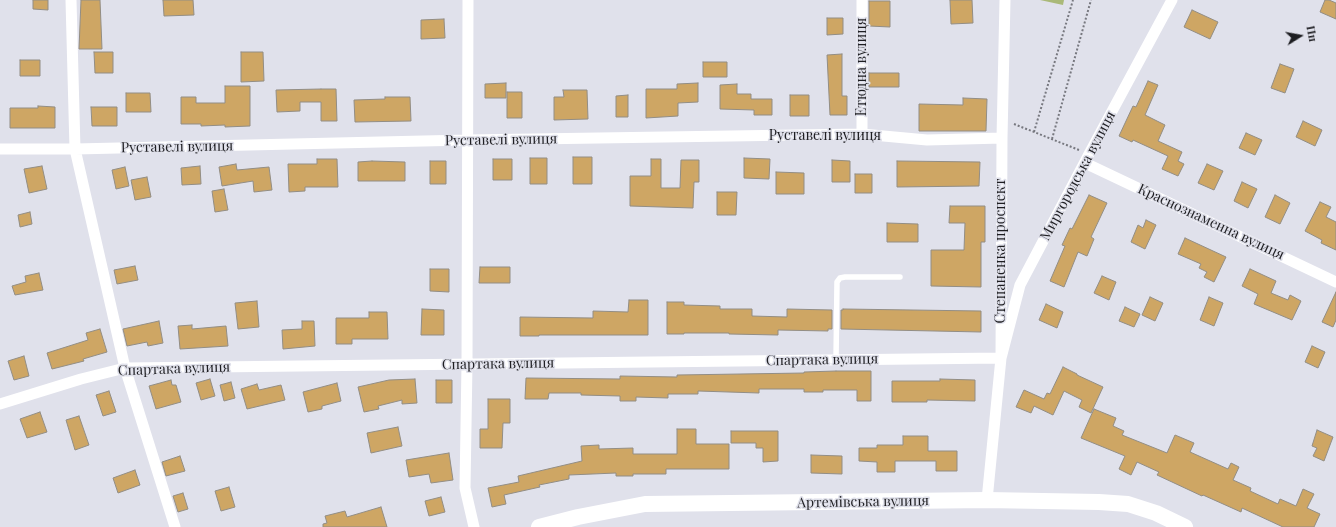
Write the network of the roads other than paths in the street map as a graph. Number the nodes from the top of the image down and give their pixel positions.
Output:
1 (71, 0) edge
2 (468, 0) edge
3 (862, 0) edge
4 (1005, 0) edge
5 (1172, 0) edge
6 (862, 134) junction
7 (1002, 138) junction
8 (467, 140) junction
9 (0, 149) edge
10 (75, 149) junction
11 (1087, 158) junction
12 (900, 277) dead end
13 (1336, 282) edge
14 (1001, 358) junction
15 (836, 360) junction
16 (467, 364) junction
17 (125, 368) junction
18 (0, 404) edge
19 (988, 500) junction
20 (175, 527) edge
21 (474, 527) edge
22 (539, 527) edge
23 (1185, 527) edge

1 - 10 street
2 - 8 street
3 - 6 street, Етюдна вулиця
4 - 7 street, Степаненка проспект
5 - 11 street, Миргородська вулиця
6 - 7 street, Руставелі вулиця
6 - 8 street, Руставелі вулиця
7 - 14 street, Степаненка проспект
8 - 10 street, Руставелі вулиця
8 - 16 street
9 - 10 street, Руставелі вулиця
10 - 17 street
11 - 13 street, Краснознаменна вулиця
11 - 14 street, Миргородська вулиця
12 - 15 lane
14 - 15 street, Спартака вулиця
14 - 19 street, Степаненка проспект
15 - 16 street, Спартака вулиця
16 - 17 street, Спартака вулиця
16 - 21 street
17 - 18 street, Спартака вулиця
17 - 20 street
19 - 22 main road, Артемівська вулиця
19 - 23 main road, Артемівська вулиця

